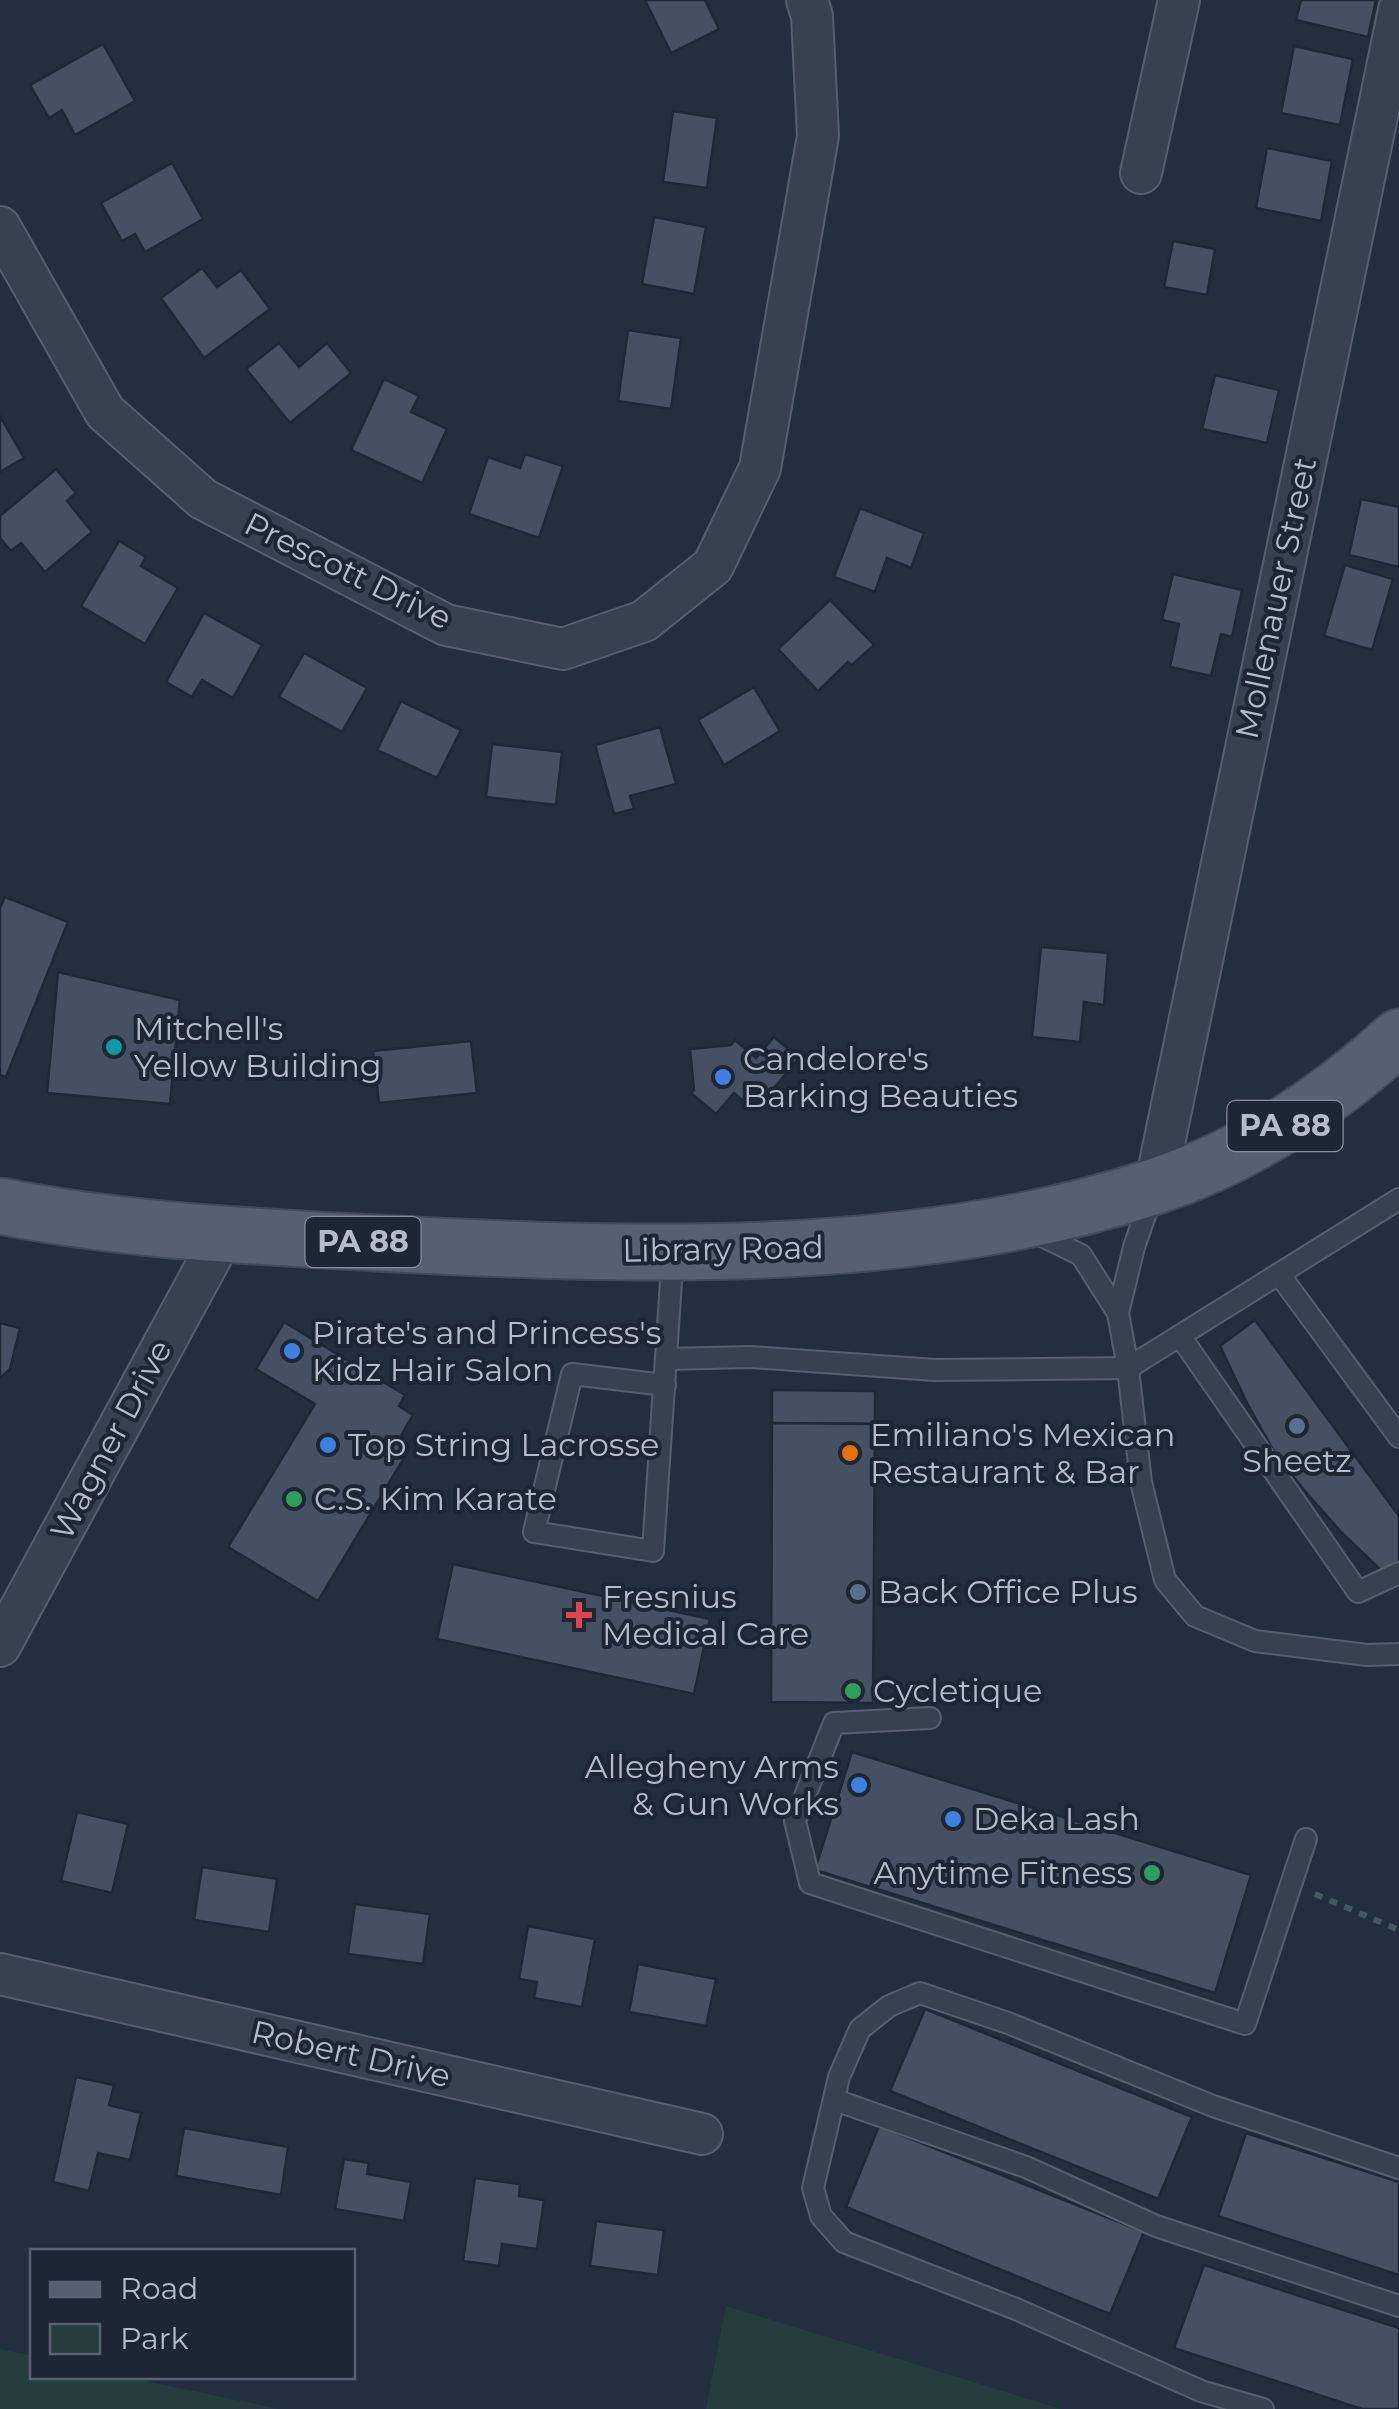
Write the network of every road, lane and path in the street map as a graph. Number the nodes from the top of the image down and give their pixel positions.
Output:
1 (807, 0) edge
2 (1179, 0) edge
3 (1399, 10) edge
4 (1140, 173) dead end
5 (0, 227) edge
6 (1399, 1038) edge
7 (1155, 1187) junction
8 (1399, 1199) edge
9 (0, 1206) edge
10 (1014, 1223) junction
11 (224, 1235) junction
12 (673, 1250) junction
13 (1279, 1274) junction
14 (1118, 1314) junction
15 (1180, 1336) junction
16 (668, 1359) junction
17 (1128, 1368) junction
18 (666, 1385) junction
19 (1399, 1437) edge
20 (1399, 1573) edge
21 (0, 1646) edge
22 (1399, 1654) edge
23 (930, 1718) dead end
24 (1306, 1839) dead end
25 (1292, 1883) junction
26 (1399, 1930) edge
27 (0, 1974) edge
28 (834, 2100) junction
29 (702, 2134) dead end
30 (1399, 2168) edge
31 (1399, 2306) edge
32 (1263, 2409) edge

1 - 5 street, Prescott Drive
2 - 4 street
3 - 7 street, Mollenauer Street
6 - 7 main road, Library Road / PA 88
7 - 10 main road, Library Road / PA 88
7 - 14 lane
8 - 13 lane
9 - 11 main road, Library Road / PA 88
10 - 12 main road, Library Road / PA 88
10 - 14 lane
11 - 12 main road, Library Road / PA 88
11 - 21 street, Wagner Drive
12 - 16 lane
13 - 15 lane
13 - 19 lane
14 - 17 lane
15 - 17 lane
15 - 20 lane
16 - 17 lane
16 - 18 lane
17 - 22 lane
18 - 18 lane
23 - 25 lane
24 - 25 lane
25 - 26 path
27 - 29 street, Robert Drive
28 - 30 lane
28 - 31 lane
28 - 32 lane

